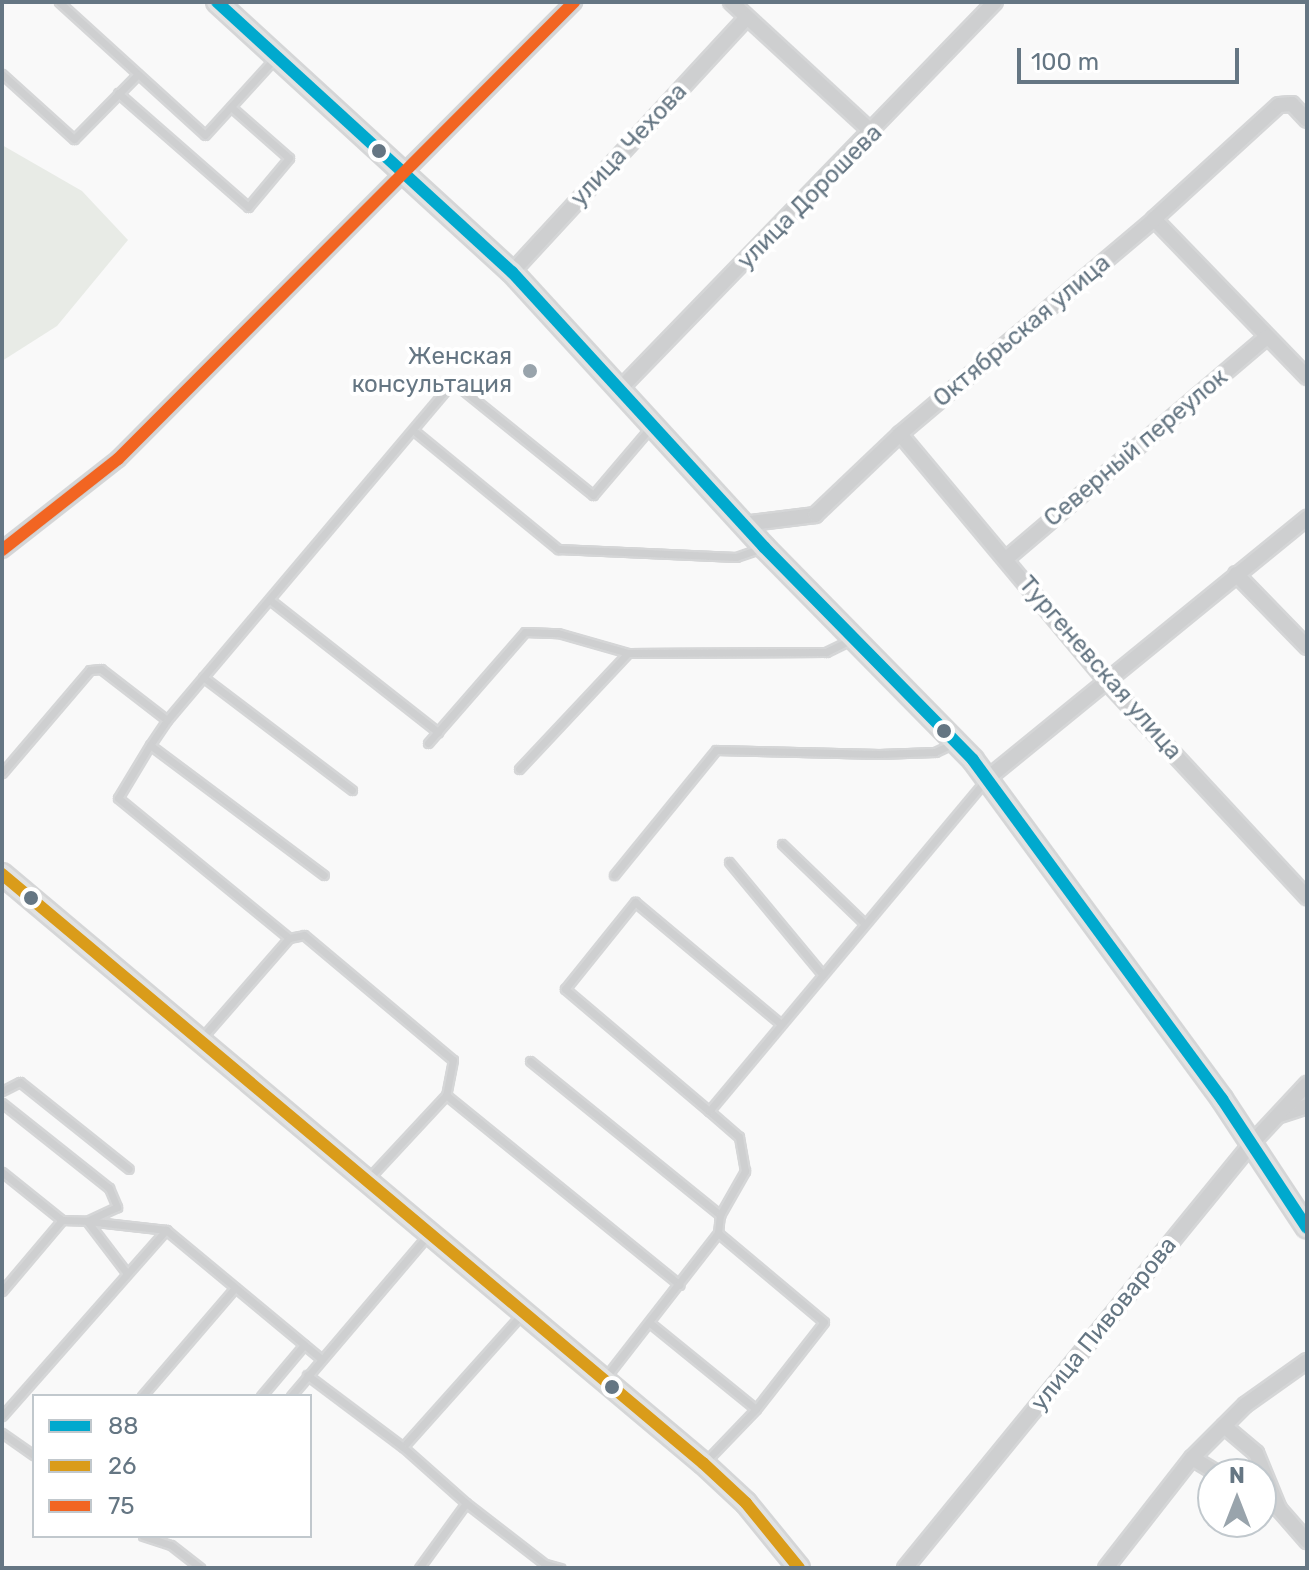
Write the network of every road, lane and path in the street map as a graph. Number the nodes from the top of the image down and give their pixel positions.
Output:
1 (59, 2) edge
2 (217, 2) edge
3 (731, 2) edge
4 (995, 2) edge
5 (563, 6) edge
6 (746, 18) junction
7 (276, 56) junction
8 (2, 74) edge
9 (138, 74) junction
10 (118, 93) junction
11 (231, 107) junction
12 (1307, 120) edge
13 (873, 133) junction
14 (404, 168) junction
15 (1154, 219) junction
16 (512, 272) junction
17 (1267, 337) junction
18 (1307, 377) edge
19 (620, 389) junction
20 (653, 425) junction
21 (413, 430) junction
22 (900, 434) junction
23 (1307, 518) edge
24 (743, 524) junction
25 (764, 547) junction
26 (2, 550) edge
27 (1006, 559) junction
28 (1236, 574) junction
29 (270, 600) junction
30 (855, 638) junction
31 (1307, 647) edge
32 (628, 653) junction
33 (203, 677) junction
34 (1107, 682) junction
35 (167, 720) junction
36 (438, 732) junction
37 (956, 742) junction
38 (428, 743) dead end
39 (150, 745) junction
40 (519, 769) dead end
41 (2, 773) edge
42 (988, 778) junction
43 (352, 790) dead end
44 (782, 844) dead end
45 (729, 862) dead end
46 (2, 874) edge
47 (324, 875) dead end
48 (614, 875) dead end
49 (1307, 897) edge
50 (863, 922) junction
51 (289, 938) junction
52 (822, 974) junction
53 (781, 1024) junction
54 (199, 1042) junction
55 (530, 1061) dead end
56 (1307, 1084) edge
57 (2, 1091) edge
58 (446, 1095) junction
59 (2, 1103) edge
60 (1307, 1106) edge
61 (709, 1111) junction
62 (1276, 1117) junction
63 (1252, 1143) junction
64 (129, 1169) dead end
65 (2, 1172) edge
66 (368, 1179) junction
67 (720, 1215) junction
68 (62, 1220) junction
69 (87, 1221) junction
70 (1307, 1228) edge
71 (166, 1230) junction
72 (431, 1233) junction
73 (718, 1233) junction
74 (126, 1272) junction
75 (680, 1285) junction
76 (3, 1287) edge
77 (235, 1288) junction
78 (523, 1313) junction
79 (650, 1323) junction
80 (304, 1345) junction
81 (320, 1358) junction
82 (1307, 1361) edge
83 (307, 1375) junction
84 (602, 1381) junction
85 (144, 1394) edge
86 (263, 1394) edge
87 (293, 1394) edge
88 (756, 1409) junction
89 (2, 1416) edge
90 (1224, 1426) junction
91 (2, 1433) edge
92 (403, 1447) junction
93 (32, 1454) edge
94 (1192, 1458) junction
95 (1197, 1461) edge
96 (703, 1463) junction
97 (466, 1503) junction
98 (1279, 1509) joint
99 (149, 1538) edge
100 (177, 1538) edge
101 (1307, 1541) edge
102 (171, 1545) junction
103 (200, 1568) edge
104 (419, 1568) edge
105 (560, 1568) edge
106 (799, 1568) edge
107 (905, 1568) edge
108 (1106, 1568) edge

1 - 9 lane
2 - 7 street
3 - 6 street
4 - 13 street, улица Дорошева
5 - 14 street
6 - 13 street
6 - 16 street, улица Чехова
7 - 11 lane
7 - 14 street
8 - 10 lane
9 - 10 lane
9 - 11 lane
10 - 11 lane
12 - 15 street, Октябрьская улица
13 - 19 street, улица Дорошева
14 - 16 street
14 - 26 street
15 - 17 street
15 - 22 street, Октябрьская улица
16 - 19 street
17 - 18 street
17 - 27 street, Северный переулок
19 - 20 street
20 - 21 lane
20 - 24 street
21 - 25 lane
21 - 29 lane
22 - 24 street, Октябрьская улица
22 - 27 street, Тургеневская улица
23 - 28 street
24 - 25 street
25 - 30 street
27 - 34 street, Тургеневская улица
28 - 31 street
28 - 34 street
29 - 33 lane
29 - 36 lane
30 - 32 lane
30 - 37 street
32 - 36 lane
32 - 40 lane
33 - 35 lane
33 - 43 lane
34 - 42 street
34 - 49 street, Тургеневская улица
35 - 39 lane
35 - 41 lane
36 - 38 lane
37 - 42 street
37 - 48 lane
39 - 47 lane
39 - 51 lane
42 - 50 lane
42 - 63 street
44 - 50 lane
45 - 52 lane
46 - 54 street
50 - 52 lane
51 - 54 lane
51 - 58 lane
52 - 53 lane
53 - 61 lane
53 - 61 lane
54 - 66 street
55 - 67 lane
56 - 62 street, улица Пивоварова
57 - 64 lane
58 - 66 lane
58 - 75 lane
59 - 69 lane
60 - 62 street
61 - 67 lane
62 - 63 street, улица Пивоварова
63 - 70 street
63 - 107 street, улица Пивоварова
65 - 68 lane
66 - 72 street
67 - 73 lane
68 - 69 lane
68 - 76 lane
69 - 71 lane
69 - 74 lane
71 - 74 lane
71 - 77 lane
72 - 78 street
72 - 81 lane
73 - 75 lane
73 - 88 lane
74 - 89 lane
75 - 79 lane
77 - 80 lane
77 - 85 lane
78 - 84 street
78 - 92 lane
79 - 84 lane
79 - 88 lane
80 - 81 lane
80 - 86 lane
81 - 83 lane
82 - 90 street
83 - 87 lane
83 - 92 lane
84 - 96 street
88 - 96 lane
90 - 94 street
90 - 98 street
91 - 93 lane
92 - 97 lane
94 - 95 street
94 - 108 street
96 - 106 street
97 - 104 lane
97 - 105 lane
98 - 101 street
99 - 102 lane
100 - 102 lane
102 - 103 lane

